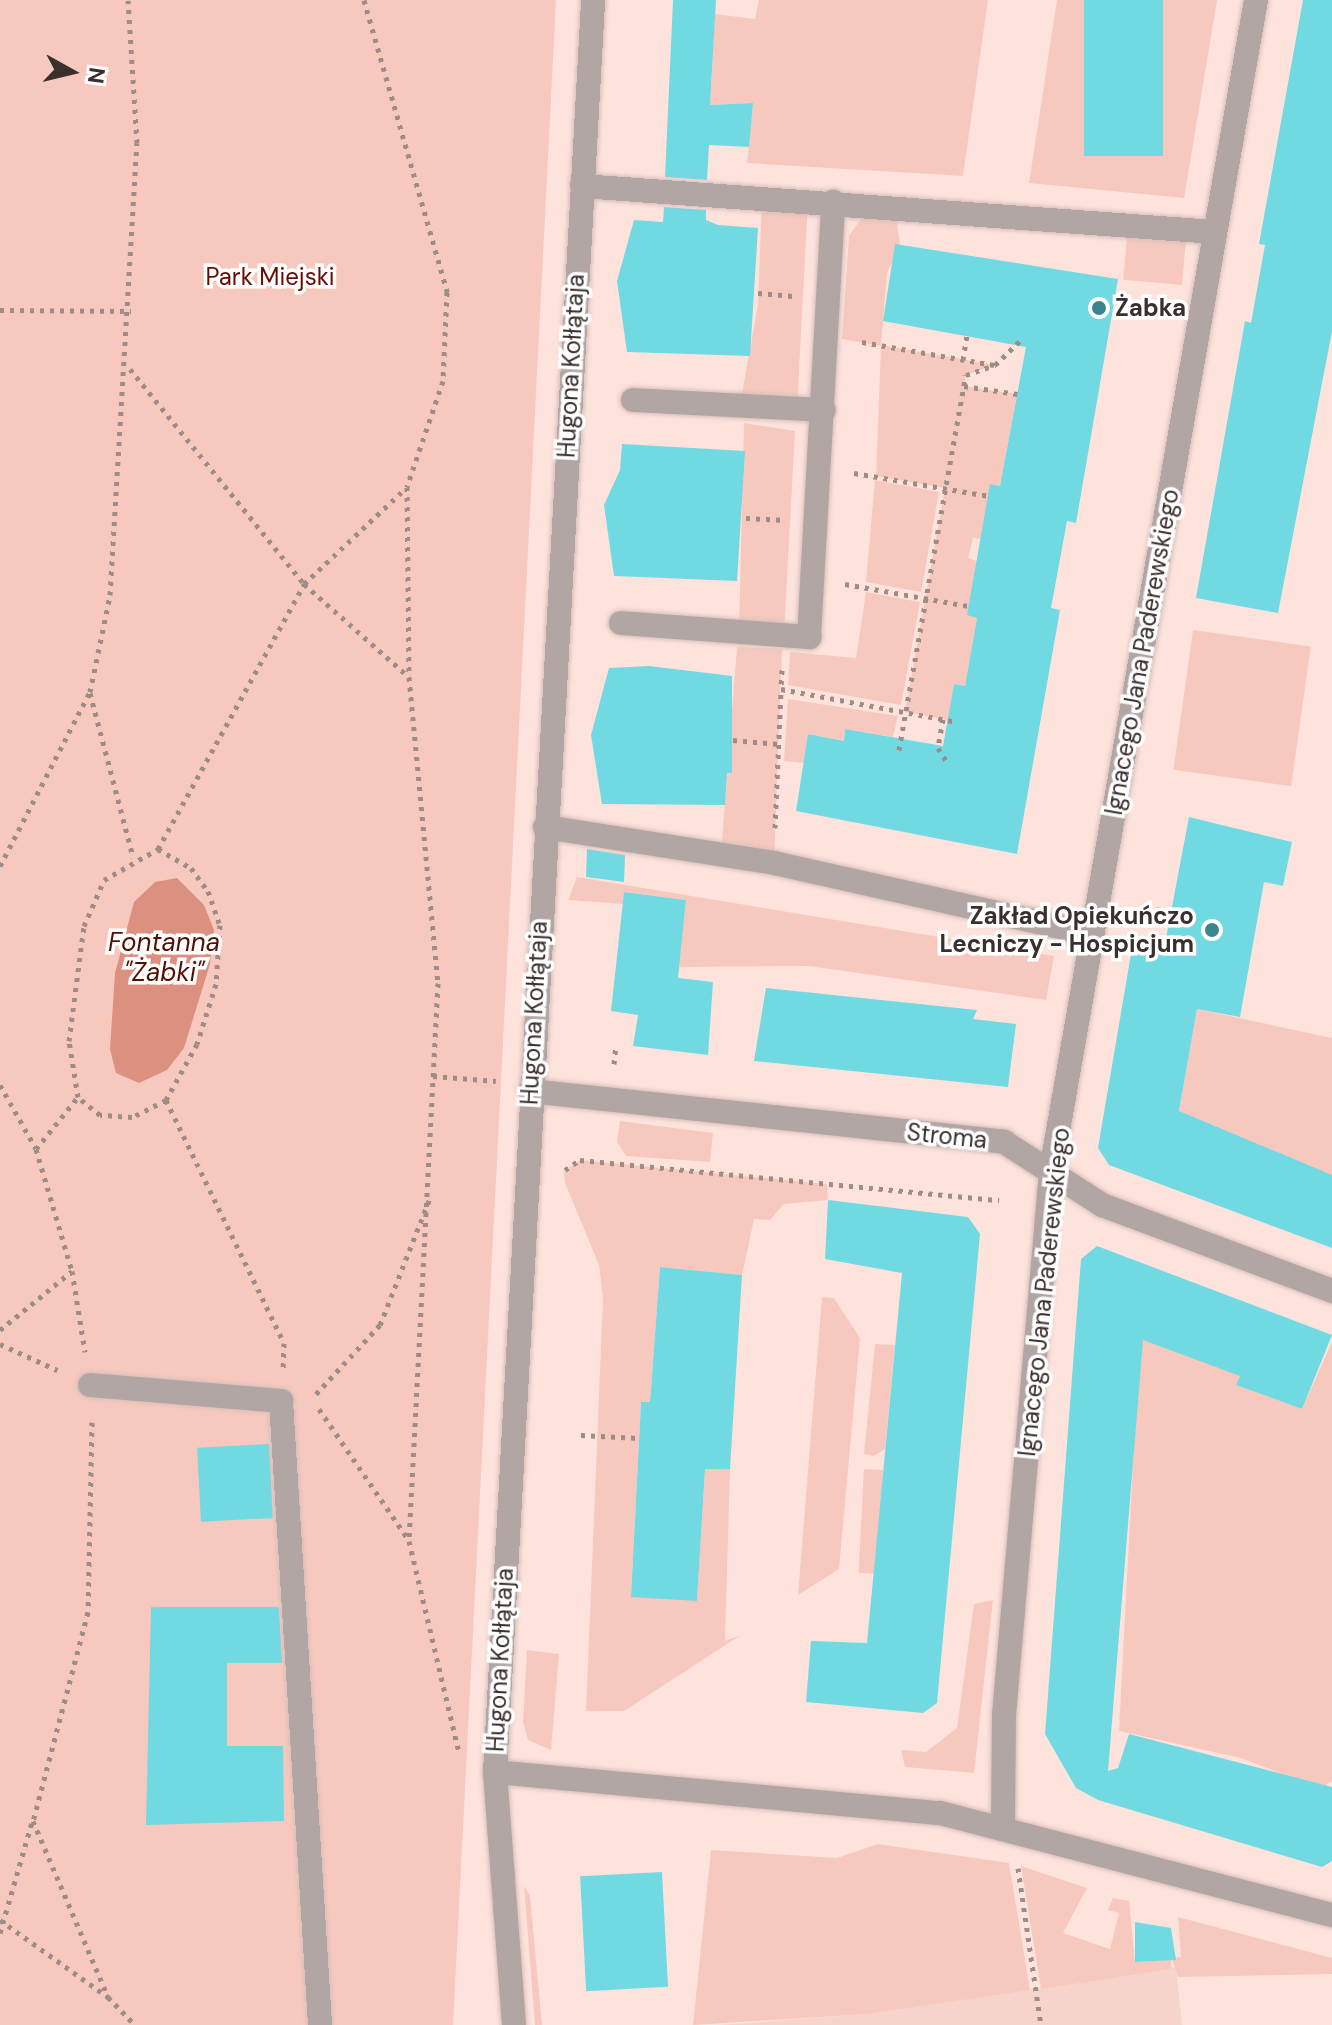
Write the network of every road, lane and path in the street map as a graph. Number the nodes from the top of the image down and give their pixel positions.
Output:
1 (128, 0) edge
2 (364, 0) edge
3 (593, 0) edge
4 (1256, 0) edge
5 (582, 186) junction
6 (833, 202) junction
7 (1215, 232) junction
8 (758, 293) dead end
9 (802, 296) dead end
10 (0, 310) edge
11 (131, 311) junction
12 (828, 336) junction
13 (967, 336) dead end
14 (1021, 340) dead end
15 (963, 360) junction
16 (995, 365) junction
17 (129, 368) junction
18 (964, 386) junction
19 (1017, 394) dead end
20 (633, 400) dead end
21 (824, 410) junction
22 (869, 475) dead end
23 (407, 487) junction
24 (945, 488) junction
25 (989, 496) dead end
26 (746, 518) dead end
27 (790, 521) dead end
28 (304, 584) junction
29 (859, 587) dead end
30 (926, 598) junction
31 (969, 606) dead end
32 (621, 623) dead end
33 (409, 677) junction
34 (781, 689) dead end
35 (90, 692) junction
36 (943, 719) dead end
37 (733, 740) dead end
38 (779, 744) junction
39 (899, 750) dead end
40 (947, 762) dead end
41 (545, 827) junction
42 (158, 849) junction
43 (133, 858) junction
44 (774, 863) junction
45 (0, 866) edge
46 (1157, 909) dead end
47 (1172, 912) dead end
48 (1092, 934) junction
49 (433, 1076) junction
50 (0, 1085) edge
51 (519, 1087) junction
52 (78, 1097) junction
53 (166, 1100) junction
54 (36, 1149) junction
55 (1051, 1171) junction
56 (553, 1177) dead end
57 (432, 1193) junction
58 (999, 1200) dead end
59 (72, 1271) junction
60 (1332, 1291) edge
61 (0, 1330) edge
62 (0, 1344) edge
63 (90, 1385) junction
64 (281, 1401) junction
65 (581, 1435) dead end
66 (639, 1438) dead end
67 (409, 1541) junction
68 (459, 1755) dead end
69 (495, 1772) junction
70 (33, 1821) junction
71 (1003, 1828) junction
72 (1017, 1858) dead end
73 (1332, 1915) edge
74 (1, 1922) edge
75 (0, 1933) edge
76 (108, 1997) junction
77 (135, 2025) edge
78 (320, 2025) edge
79 (514, 2025) edge
80 (1041, 2025) edge

1 - 11 path
2 - 23 path
3 - 5 street, Hugona Kołłątaja
4 - 7 street, Ignacego Jana Paderewskiego
5 - 6 street
5 - 41 street, Hugona Kołłątaja
6 - 7 street
6 - 12 street
7 - 48 street, Ignacego Jana Paderewskiego
8 - 9 path
10 - 11 path
11 - 17 path
12 - 15 path
12 - 21 street
13 - 15 path
14 - 16 path
15 - 16 path
16 - 18 path
17 - 28 path
17 - 35 path
18 - 19 path
18 - 24 path
20 - 21 street
21 - 32 street
22 - 24 path
23 - 28 path
23 - 33 path
24 - 25 path
24 - 30 path
26 - 27 path
28 - 33 path
28 - 42 path
29 - 30 path
30 - 31 path
30 - 39 path
33 - 49 path
34 - 38 path
35 - 43 path
35 - 45 path
36 - 40 path
37 - 38 path
38 - 44 path
41 - 44 street
41 - 51 street, Hugona Kołłątaja
42 - 43 path
42 - 53 path
43 - 52 path
44 - 48 street
46 - 47 path
48 - 55 street, Ignacego Jana Paderewskiego
49 - 51 path
49 - 57 path
50 - 54 path
51 - 55 street, Stroma
51 - 69 street, Hugona Kołłątaja
52 - 53 path
52 - 54 path
53 - 64 path
54 - 59 path
55 - 60 street, Stroma
55 - 71 street, Ignacego Jana Paderewskiego
56 - 58 path
57 - 67 path
57 - 67 path
59 - 61 path
59 - 63 path
62 - 63 path
63 - 64 street
63 - 70 path
64 - 78 street
65 - 66 path
67 - 68 path
69 - 71 street
69 - 79 street, Hugona Kołłątaja
70 - 74 path
70 - 76 path
71 - 73 street
72 - 80 path
74 - 75 path
74 - 76 path
76 - 77 path

